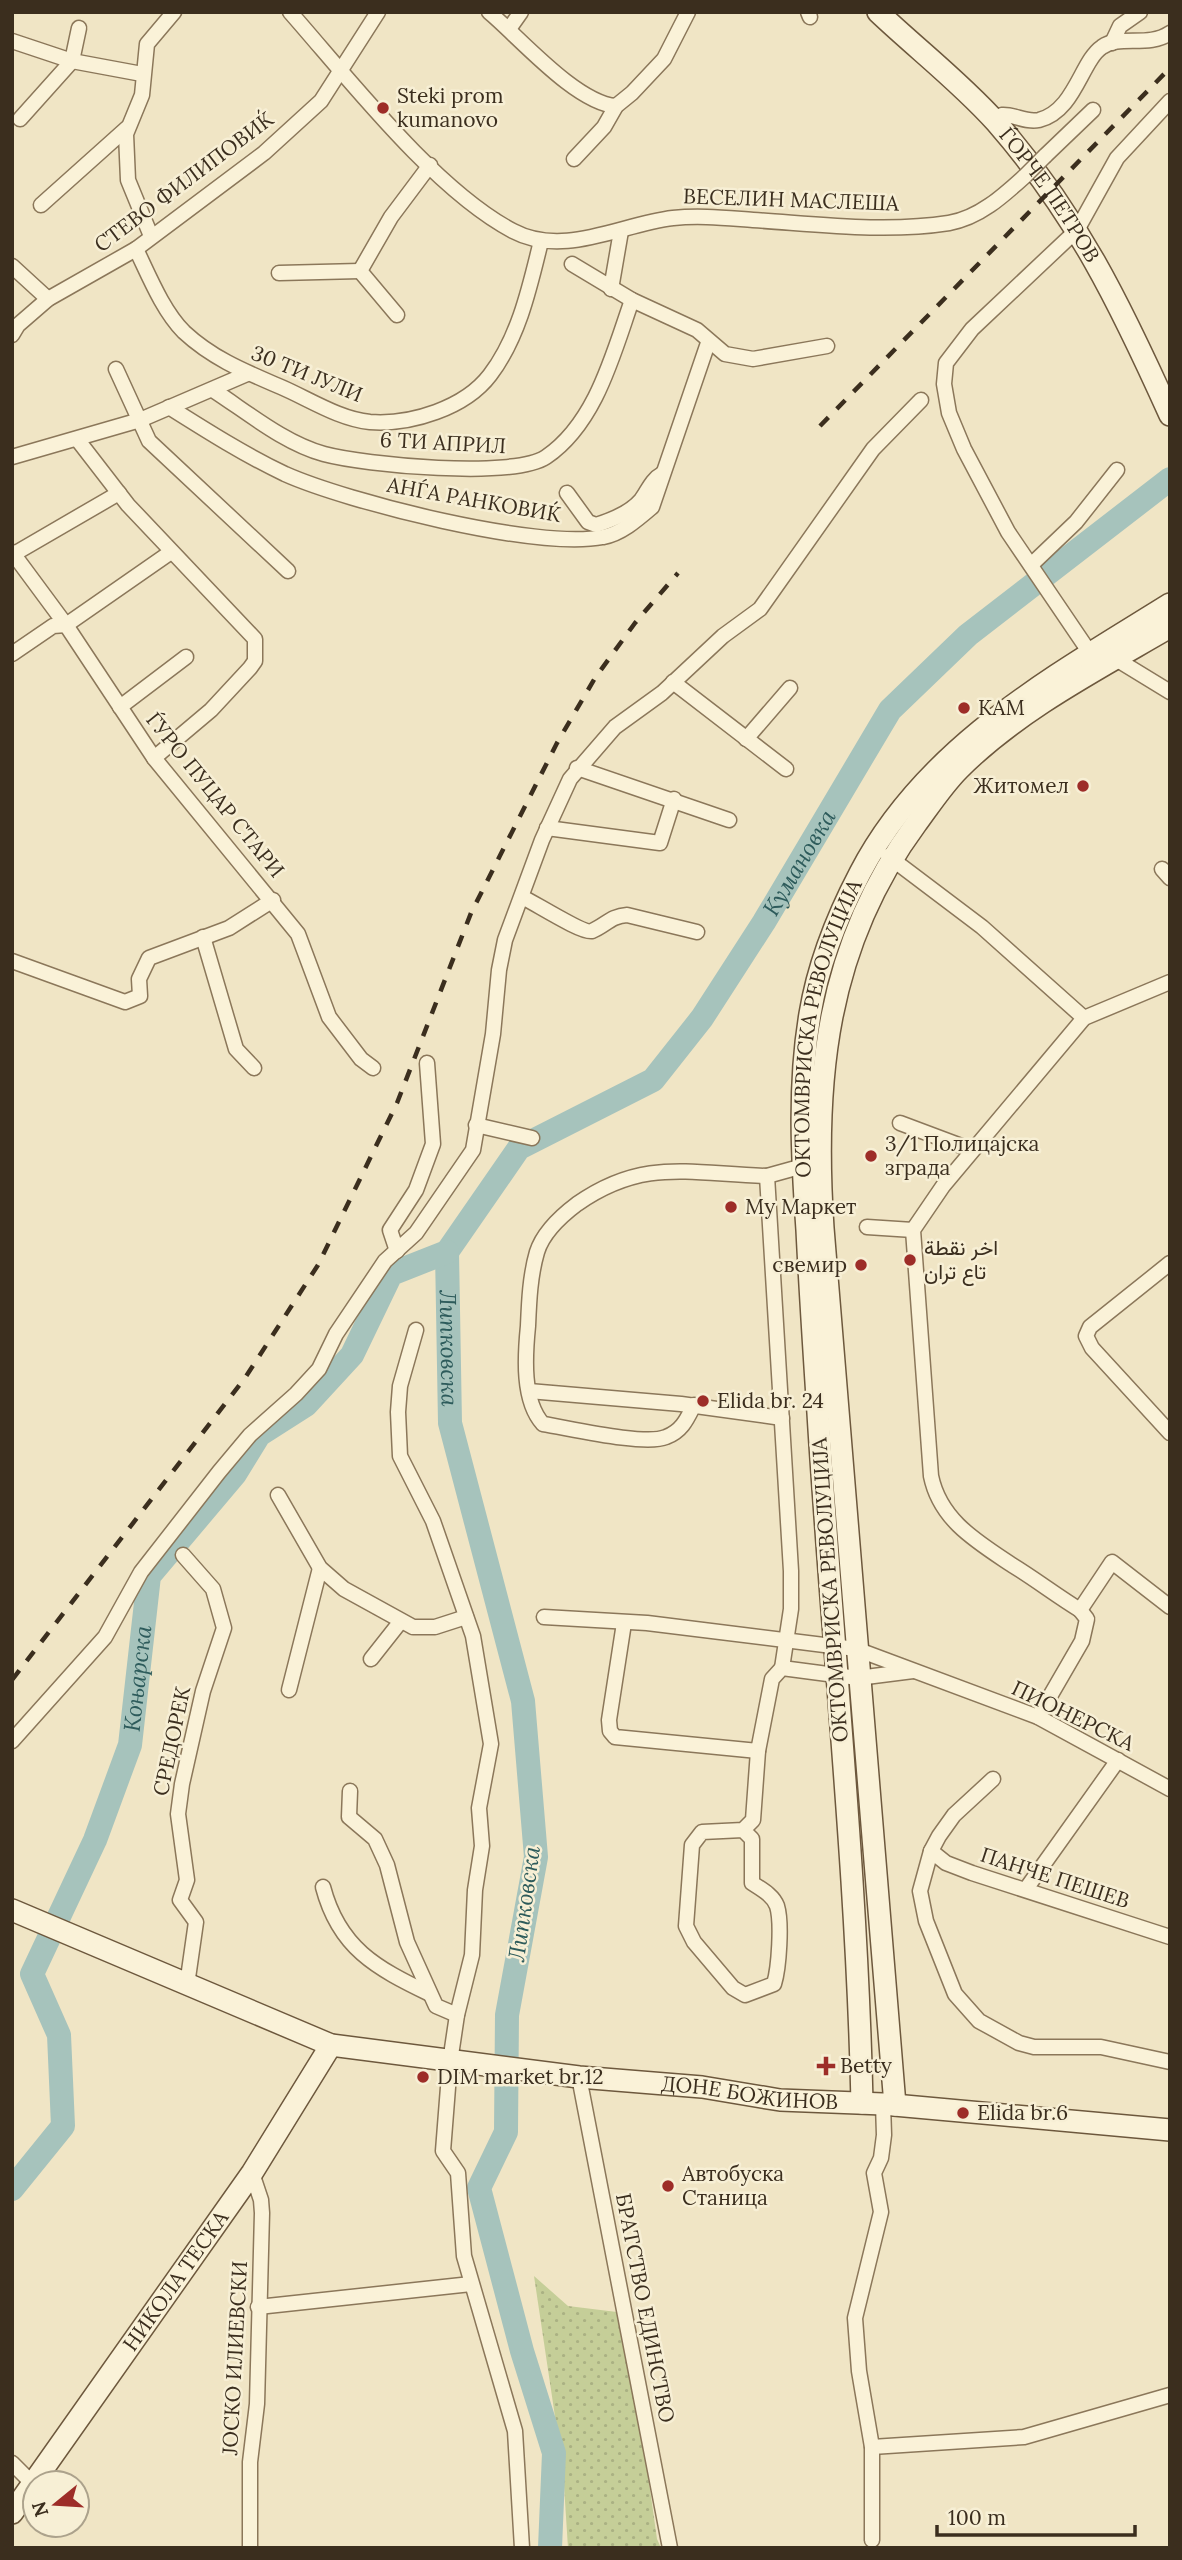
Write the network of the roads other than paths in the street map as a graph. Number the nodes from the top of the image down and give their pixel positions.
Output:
1 (174, 12) edge
2 (290, 12) edge
3 (378, 12) edge
4 (489, 12) edge
5 (521, 12) edge
6 (688, 12) edge
7 (878, 12) edge
8 (1140, 12) edge
9 (79, 28) dead end
10 (509, 29) junction
11 (1170, 33) edge
12 (12, 41) edge
13 (1112, 43) junction
14 (72, 61) junction
15 (342, 70) junction
16 (142, 74) junction
17 (1170, 101) edge
18 (616, 106) junction
19 (1093, 110) dead end
20 (20, 119) dead end
21 (994, 120) junction
22 (127, 128) junction
23 (574, 159) dead end
24 (430, 165) junction
25 (41, 205) dead end
26 (1077, 230) junction
27 (621, 231) junction
28 (151, 236) junction
29 (541, 241) junction
30 (136, 249) junction
31 (572, 264) dead end
32 (12, 266) edge
33 (360, 271) junction
34 (279, 272) dead end
35 (611, 289) junction
36 (47, 299) junction
37 (632, 300) junction
38 (397, 315) dead end
39 (12, 335) edge
40 (708, 343) junction
41 (827, 346) dead end
42 (116, 369) dead end
43 (247, 374) junction
44 (213, 390) junction
45 (921, 400) dead end
46 (169, 407) junction
47 (1168, 411) edge
48 (140, 420) junction
49 (77, 439) junction
50 (12, 457) edge
51 (1117, 470) dead end
52 (663, 473) junction
53 (119, 493) junction
54 (567, 493) dead end
55 (171, 552) junction
56 (13, 553) edge
57 (1031, 565) junction
58 (288, 571) dead end
59 (1170, 604) edge
60 (66, 625) junction
61 (1170, 627) edge
62 (1090, 653) junction
63 (12, 654) edge
64 (186, 657) dead end
65 (1116, 659) junction
66 (673, 682) junction
67 (790, 688) dead end
68 (1170, 692) edge
69 (120, 707) junction
70 (746, 740) junction
71 (154, 758) junction
72 (577, 768) junction
73 (786, 769) dead end
74 (674, 799) junction
75 (729, 820) dead end
76 (547, 828) junction
77 (883, 853) junction
78 (522, 897) junction
79 (273, 900) junction
80 (697, 932) dead end
81 (202, 937) junction
82 (12, 961) edge
83 (1170, 982) edge
84 (1084, 1018) junction
85 (427, 1063) dead end
86 (254, 1068) dead end
87 (373, 1068) dead end
88 (900, 1123) dead end
89 (476, 1125) junction
90 (532, 1138) dead end
91 (972, 1150) junction
92 (803, 1166) junction
93 (767, 1176) junction
94 (867, 1227) dead end
95 (913, 1230) junction
96 (397, 1251) junction
97 (1170, 1264) edge
98 (416, 1330) dead end
99 (529, 1391) junction
100 (694, 1405) junction
101 (782, 1418) junction
102 (1170, 1433) edge
103 (278, 1495) dead end
104 (183, 1555) dead end
105 (320, 1568) junction
106 (1170, 1606) edge
107 (1080, 1610) junction
108 (466, 1617) junction
109 (544, 1617) dead end
110 (401, 1621) junction
111 (624, 1623) junction
112 (787, 1639) junction
113 (834, 1647) junction
114 (856, 1649) junction
115 (371, 1659) dead end
116 (782, 1668) junction
117 (915, 1671) junction
118 (836, 1676) junction
119 (858, 1678) junction
120 (289, 1690) dead end
121 (1038, 1717) junction
122 (12, 1741) edge
123 (758, 1751) junction
124 (1118, 1760) junction
125 (993, 1779) dead end
126 (1170, 1789) edge
127 (349, 1791) dead end
128 (743, 1830) junction
129 (931, 1851) junction
130 (323, 1887) dead end
131 (1026, 1889) junction
132 (13, 1910) edge
133 (1170, 1937) edge
134 (187, 1985) junction
135 (430, 1994) junction
136 (457, 2015) junction
137 (331, 2045) junction
138 (450, 2062) junction
139 (1170, 2062) edge
140 (579, 2077) junction
141 (880, 2104) junction
142 (1170, 2130) edge
143 (252, 2173) junction
144 (471, 2284) junction
145 (258, 2307) junction
146 (1170, 2395) edge
147 (872, 2447) junction
148 (44, 2469) edge
149 (872, 2540) dead end
150 (250, 2548) edge
151 (522, 2548) edge
152 (670, 2548) edge

1 - 16 street
2 - 15 street, ВЕСЕЛИН МАСЛЕША
3 - 15 street, СТЕВО ФИЛИПОВИЌ
4 - 10 street
5 - 10 street
6 - 18 street
7 - 21 street, ЃОРЧЕ ПЕТРОВ
8 - 13 street
9 - 14 street
10 - 18 street
11 - 13 street
12 - 14 street
13 - 21 street
14 - 16 street
14 - 20 street
15 - 24 street, ВЕСЕЛИН МАСЛЕША
15 - 28 street, СТЕВО ФИЛИПОВИЌ
16 - 22 street
17 - 26 street
18 - 23 street
19 - 27 street, ВЕСЕЛИН МАСЛЕША, bridge
21 - 26 street, ЃОРЧЕ ПЕТРОВ
22 - 25 street
22 - 28 street
24 - 29 street, ВЕСЕЛИН МАСЛЕША
24 - 33 street
26 - 47 street, ЃОРЧЕ ПЕТРОВ
26 - 57 street
27 - 29 street, ВЕСЕЛИН МАСЛЕША
27 - 35 street
28 - 30 street, СТЕВО ФИЛИПОВИЌ
29 - 43 street, 30 ТИ ЈУЛИ
30 - 36 street, СТЕВО ФИЛИПОВИЌ
30 - 43 street, 30 ТИ ЈУЛИ
31 - 35 street
32 - 36 street
33 - 34 street
33 - 38 street
35 - 37 street
36 - 39 street, СТЕВО ФИЛИПОВИЌ
37 - 40 street
37 - 44 street, 6 ТИ АПРИЛ
40 - 41 street
40 - 52 street, АНЃА РАНКОВИЌ
42 - 48 street
43 - 44 street
44 - 46 street
45 - 66 street
46 - 48 street
46 - 52 street, АНЃА РАНКОВИЌ
48 - 49 street
48 - 58 street
49 - 50 street
49 - 53 street
51 - 57 street
52 - 54 street
53 - 55 street
53 - 56 street
55 - 60 street
55 - 71 street
56 - 60 street, ЃУРО ПУЦАР СТАРИ
57 - 62 street
59 - 62 street, ОКТОМВРИСКА РЕВОЛУЦИЈА
60 - 63 street
60 - 69 street, ЃУРО ПУЦАР СТАРИ
61 - 65 street, ОКТОМВРИСКА РЕВОЛУЦИЈА
62 - 77 street, ОКТОМВРИСКА РЕВОЛУЦИЈА
64 - 69 street
65 - 68 street
65 - 77 street, ОКТОМВРИСКА РЕВОЛУЦИЈА
66 - 70 street
66 - 72 street
67 - 70 street
69 - 71 street, ЃУРО ПУЦАР СТАРИ
70 - 73 street
71 - 79 street, ЃУРО ПУЦАР СТАРИ
72 - 74 street
72 - 76 street
74 - 75 street
74 - 76 street
76 - 78 street
77 - 84 street
77 - 92 street, ОКТОМВРИСКА РЕВОЛУЦИЈА
77 - 114 street, ОКТОМВРИСКА РЕВОЛУЦИЈА
78 - 80 street
78 - 89 street
79 - 81 street
79 - 87 street, ЃУРО ПУЦАР СТАРИ
81 - 82 street
81 - 86 street
83 - 84 street
84 - 91 street
85 - 96 street
88 - 91 street
89 - 90 street
89 - 96 street
91 - 95 street
92 - 93 street
92 - 113 street, ОКТОМВРИСКА РЕВОЛУЦИЈА
93 - 99 street
93 - 101 street
94 - 95 street
95 - 107 street
96 - 122 street
97 - 102 street
98 - 108 street
99 - 100 street
99 - 100 street
100 - 101 street
101 - 112 street
103 - 105 street
104 - 134 street, СРЕДОРЕК
105 - 110 street
105 - 120 street
106 - 107 street
107 - 121 street
108 - 110 street
108 - 136 street
109 - 111 street, ПИОНЕРСКА
110 - 115 street
111 - 112 street, ПИОНЕРСКА
111 - 123 street
112 - 113 street, ПИОНЕРСКА
112 - 116 street
113 - 114 street, ПИОНЕРСКА
113 - 118 street, ОКТОМВРИСКА РЕВОЛУЦИЈА
114 - 117 street, ПИОНЕРСКА
114 - 119 street, ОКТОМВРИСКА РЕВОЛУЦИЈА
116 - 118 street, ПИОНЕРСКА
116 - 123 street
117 - 119 street, ПИОНЕРСКА
117 - 121 street, ПИОНЕРСКА
118 - 119 street, ПИОНЕРСКА
118 - 141 street, ОКТОМВРИСКА РЕВОЛУЦИЈА
119 - 141 street, ОКТОМВРИСКА РЕВОЛУЦИЈА
121 - 124 street, ПИОНЕРСКА
123 - 128 street
124 - 126 street, ПИОНЕРСКА
124 - 131 street
125 - 129 street
127 - 135 street
128 - 128 street
129 - 131 street, ПАНЧЕ ПЕШЕВ
129 - 139 street
130 - 135 street
131 - 133 street, ПАНЧЕ ПЕШЕВ
132 - 134 street, ДОНЕ БОЖИНОВ
134 - 137 street, ДОНЕ БОЖИНОВ
135 - 136 street
136 - 138 street
137 - 138 street, ДОНЕ БОЖИНОВ
137 - 143 street, НИКОЛА ТЕСКА
138 - 140 street, ДОНЕ БОЖИНОВ
138 - 144 street
140 - 141 street, ДОНЕ БОЖИНОВ
140 - 152 street, БРАТСТВО ЕДИНСТВО
141 - 142 street, ДОНЕ БОЖИНОВ
141 - 147 street
143 - 145 street, ЈОСКО ИЛИЕВСКИ
143 - 148 street, НИКОЛА ТЕСКА
144 - 145 street
144 - 151 street
145 - 150 street, ЈОСКО ИЛИЕВСКИ
146 - 147 street
147 - 149 street

